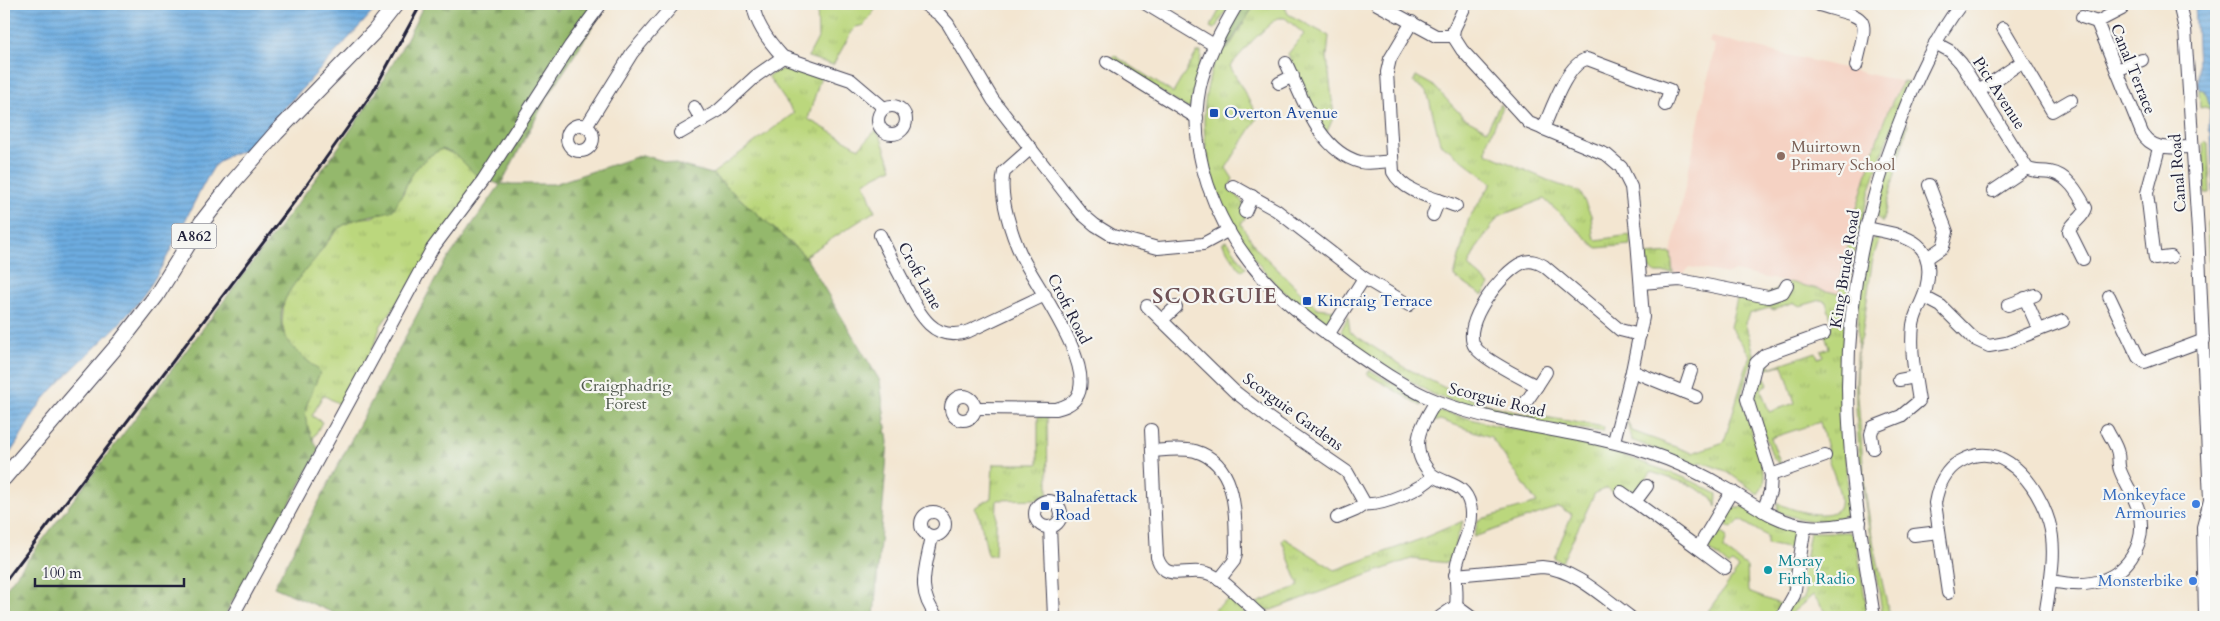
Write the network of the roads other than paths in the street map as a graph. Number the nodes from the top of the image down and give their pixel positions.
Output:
1 (396, 4) edge
2 (601, 4) edge
3 (674, 4) edge
4 (753, 4) edge
5 (924, 4) edge
6 (1146, 4) edge
7 (1237, 4) edge
8 (1377, 4) edge
9 (1466, 4) edge
10 (1816, 4) edge
11 (1959, 4) edge
12 (2178, 4) edge
13 (2122, 8) dead end
14 (2082, 17) dead end
15 (1412, 22) junction
16 (2097, 22) junction
17 (2003, 28) dead end
18 (1453, 36) junction
19 (1935, 43) junction
20 (1214, 45) junction
21 (783, 56) junction
22 (2142, 60) dead end
23 (1107, 62) dead end
24 (2022, 62) junction
25 (1286, 63) dead end
26 (1856, 66) dead end
27 (2117, 70) junction
28 (1293, 76) junction
29 (1279, 83) dead end
30 (1978, 91) junction
31 (2071, 100) dead end
32 (1665, 105) dead end
33 (694, 107) dead end
34 (884, 108) dead end
35 (1197, 118) junction
36 (702, 121) junction
37 (586, 127) dead end
38 (1543, 129) junction
39 (680, 133) dead end
40 (2192, 147) junction
41 (1031, 148) junction
42 (2159, 148) junction
43 (1391, 161) junction
44 (2027, 168) junction
45 (1929, 185) dead end
46 (1233, 186) dead end
47 (1993, 191) dead end
48 (1252, 196) junction
49 (1439, 200) junction
50 (1456, 206) dead end
51 (1245, 212) dead end
52 (1433, 215) dead end
53 (1866, 228) junction
54 (1229, 230) junction
55 (880, 235) dead end
56 (2171, 257) dead end
57 (1927, 258) junction
58 (2083, 259) dead end
59 (1364, 278) junction
60 (1641, 283) junction
61 (1787, 285) dead end
62 (1045, 295) junction
63 (2109, 296) dead end
64 (1924, 297) junction
65 (1409, 305) dead end
66 (2008, 305) dead end
67 (1146, 306) dead end
68 (1176, 307) dead end
69 (1162, 320) junction
70 (2062, 321) dead end
71 (2039, 330) junction
72 (1328, 334) junction
73 (1824, 334) dead end
74 (1640, 335) junction
75 (2204, 340) junction
76 (1632, 371) junction
77 (1692, 371) dead end
78 (1546, 372) dead end
79 (1916, 377) junction
80 (1899, 380) dead end
81 (1537, 386) junction
82 (1436, 401) junction
83 (1526, 402) dead end
84 (976, 408) dead end
85 (1151, 430) dead end
86 (2106, 430) dead end
87 (1614, 441) junction
88 (1873, 448) dead end
89 (1153, 451) junction
90 (1825, 456) dead end
91 (1771, 475) junction
92 (1433, 476) junction
93 (4, 478) edge
94 (1647, 486) dead end
95 (1732, 491) junction
96 (1621, 492) dead end
97 (1635, 502) junction
98 (1365, 504) junction
99 (1763, 511) junction
100 (1337, 518) dead end
101 (1860, 522) junction
102 (1805, 526) junction
103 (1050, 527) dead end
104 (1939, 532) junction
105 (1914, 535) dead end
106 (932, 536) dead end
107 (1698, 548) junction
108 (1725, 568) dead end
109 (1455, 575) junction
110 (1219, 580) junction
111 (2050, 581) junction
112 (1948, 593) dead end
113 (1456, 606) junction
114 (1784, 613) dead end
115 (232, 617) edge
116 (937, 617) edge
117 (1054, 617) edge
118 (1262, 617) edge
119 (1440, 617) edge
120 (1471, 617) edge
121 (1630, 617) edge
122 (1874, 617) edge
123 (2045, 617) edge
124 (2205, 617) edge

1 - 93 main road, A862
2 - 115 street
3 - 37 street
4 - 21 street
5 - 41 street
6 - 20 street
7 - 20 street, Scorguie Road
8 - 15 street
9 - 18 street
10 - 26 street
11 - 19 street, King Brude Road
12 - 40 street, Canal Road
13 - 16 street, Canal Terrace
14 - 16 street
15 - 18 street
15 - 43 street
16 - 27 street, Canal Terrace
17 - 24 street
18 - 38 street
19 - 30 street, Pict Avenue
19 - 53 street, King Brude Road
20 - 35 street, Scorguie Road
21 - 34 street
21 - 36 street
22 - 27 street
23 - 35 street
24 - 30 street
24 - 31 street
25 - 28 street
27 - 42 street, Canal Terrace
28 - 29 street
28 - 43 street
30 - 44 street, Pict Avenue
32 - 38 street
33 - 36 street
35 - 54 street, Scorguie Road
36 - 39 street
38 - 60 street
40 - 42 street
40 - 75 street, Canal Road
41 - 54 street
41 - 62 street, Croft Road
42 - 56 street
43 - 49 street
44 - 47 street
44 - 58 street
45 - 57 street
46 - 48 street
48 - 51 street
48 - 59 street
49 - 50 street
49 - 52 street
53 - 57 street
53 - 101 street, King Brude Road
54 - 72 street, Scorguie Road
55 - 62 street, Croft Lane
57 - 64 street
59 - 65 street
59 - 72 street
60 - 61 street
60 - 74 street
62 - 84 street, Croft Road
63 - 75 street
64 - 71 street
64 - 79 street
66 - 71 street
67 - 69 street, Scorguie Gardens
68 - 69 street
69 - 98 street, Scorguie Gardens
70 - 71 street
72 - 82 street, Scorguie Road
73 - 91 street
74 - 76 street
74 - 81 street
75 - 124 street, Canal Road
76 - 77 street
76 - 87 street
78 - 81 street
79 - 80 street
79 - 88 street
81 - 83 street
82 - 87 street, Scorguie Road
82 - 92 street
85 - 89 street
86 - 111 street
87 - 95 street, Scorguie Road
89 - 110 street
89 - 110 street
90 - 91 street
91 - 99 street
92 - 98 street
92 - 109 street
94 - 97 street
95 - 99 street, Scorguie Road
95 - 107 street
96 - 97 street
97 - 107 street
98 - 100 street
99 - 102 street, Scorguie Road
101 - 102 street, Scorguie Road
101 - 122 street, King Brude Road
102 - 114 street
103 - 117 street
104 - 105 street
104 - 111 street
104 - 112 street
106 - 116 street
107 - 108 street
109 - 113 street
109 - 121 street
110 - 118 street
111 - 123 street
113 - 119 street
113 - 120 street

